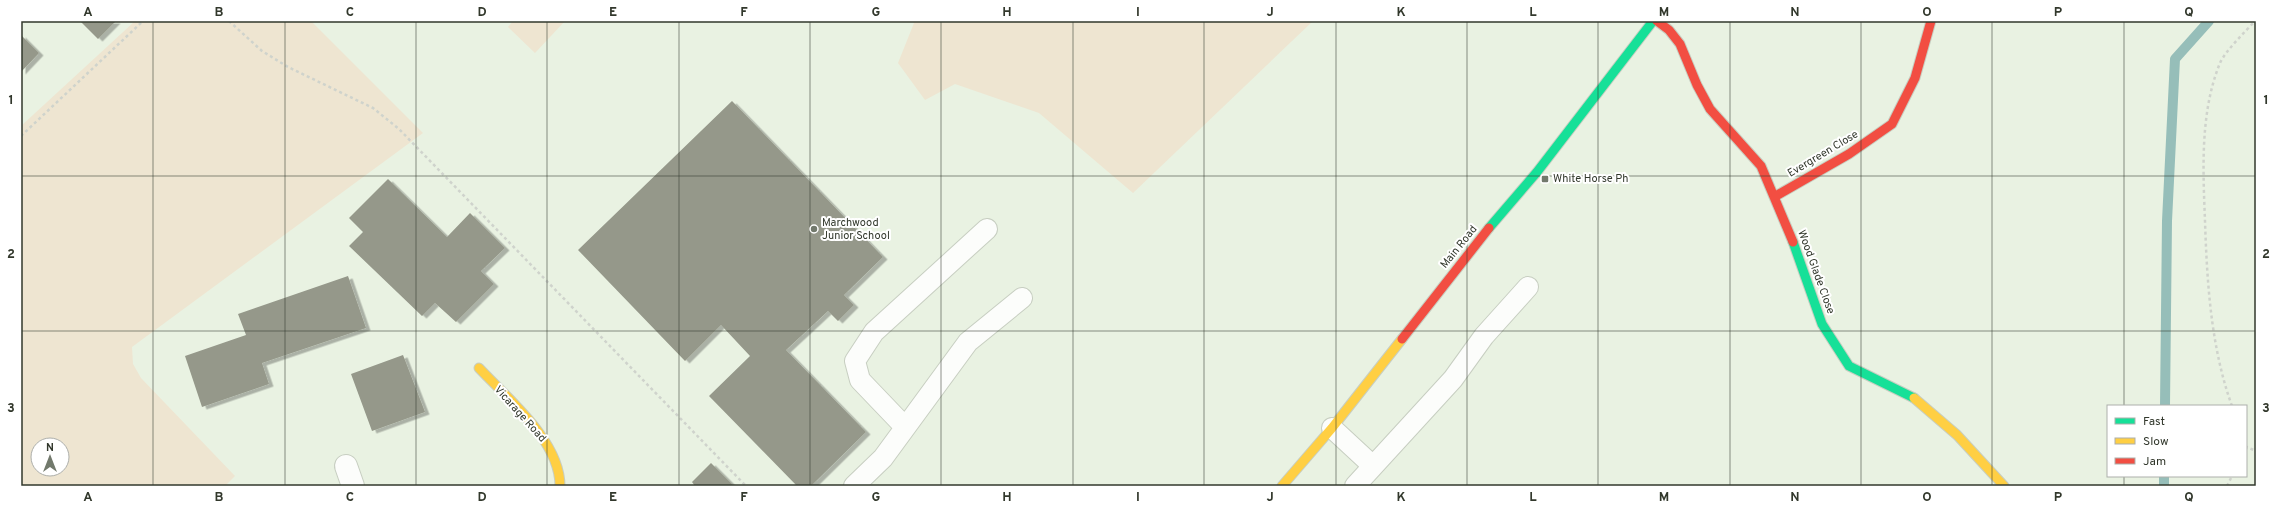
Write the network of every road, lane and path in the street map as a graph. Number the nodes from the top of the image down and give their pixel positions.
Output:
1 (142, 21) edge
2 (229, 21) edge
3 (1653, 21) edge
4 (1657, 21) edge
5 (1931, 21) edge
6 (2255, 21) edge
7 (21, 136) edge
8 (1774, 197) junction
9 (988, 229) dead end
10 (1528, 287) dead end
11 (1022, 298) dead end
12 (478, 368) dead end
13 (2232, 405) edge
14 (904, 426) junction
15 (1332, 428) junction
16 (1373, 466) junction
17 (2232, 477) edge
18 (560, 486) edge
19 (746, 486) edge
20 (854, 486) edge
21 (1282, 486) edge
22 (1355, 486) edge
23 (2004, 486) edge
24 (2227, 486) edge

1 - 7 path
2 - 19 path
3 - 15 street, Main Road
4 - 8 street, Wood Glade Close
5 - 8 street, Evergreen Close
6 - 13 path
8 - 23 street, Wood Glade Close
9 - 14 lane
10 - 16 lane
11 - 14 lane
12 - 18 street, Vicarage Road
14 - 20 lane
15 - 16 lane
15 - 21 street, Main Road
16 - 22 lane
17 - 24 path

